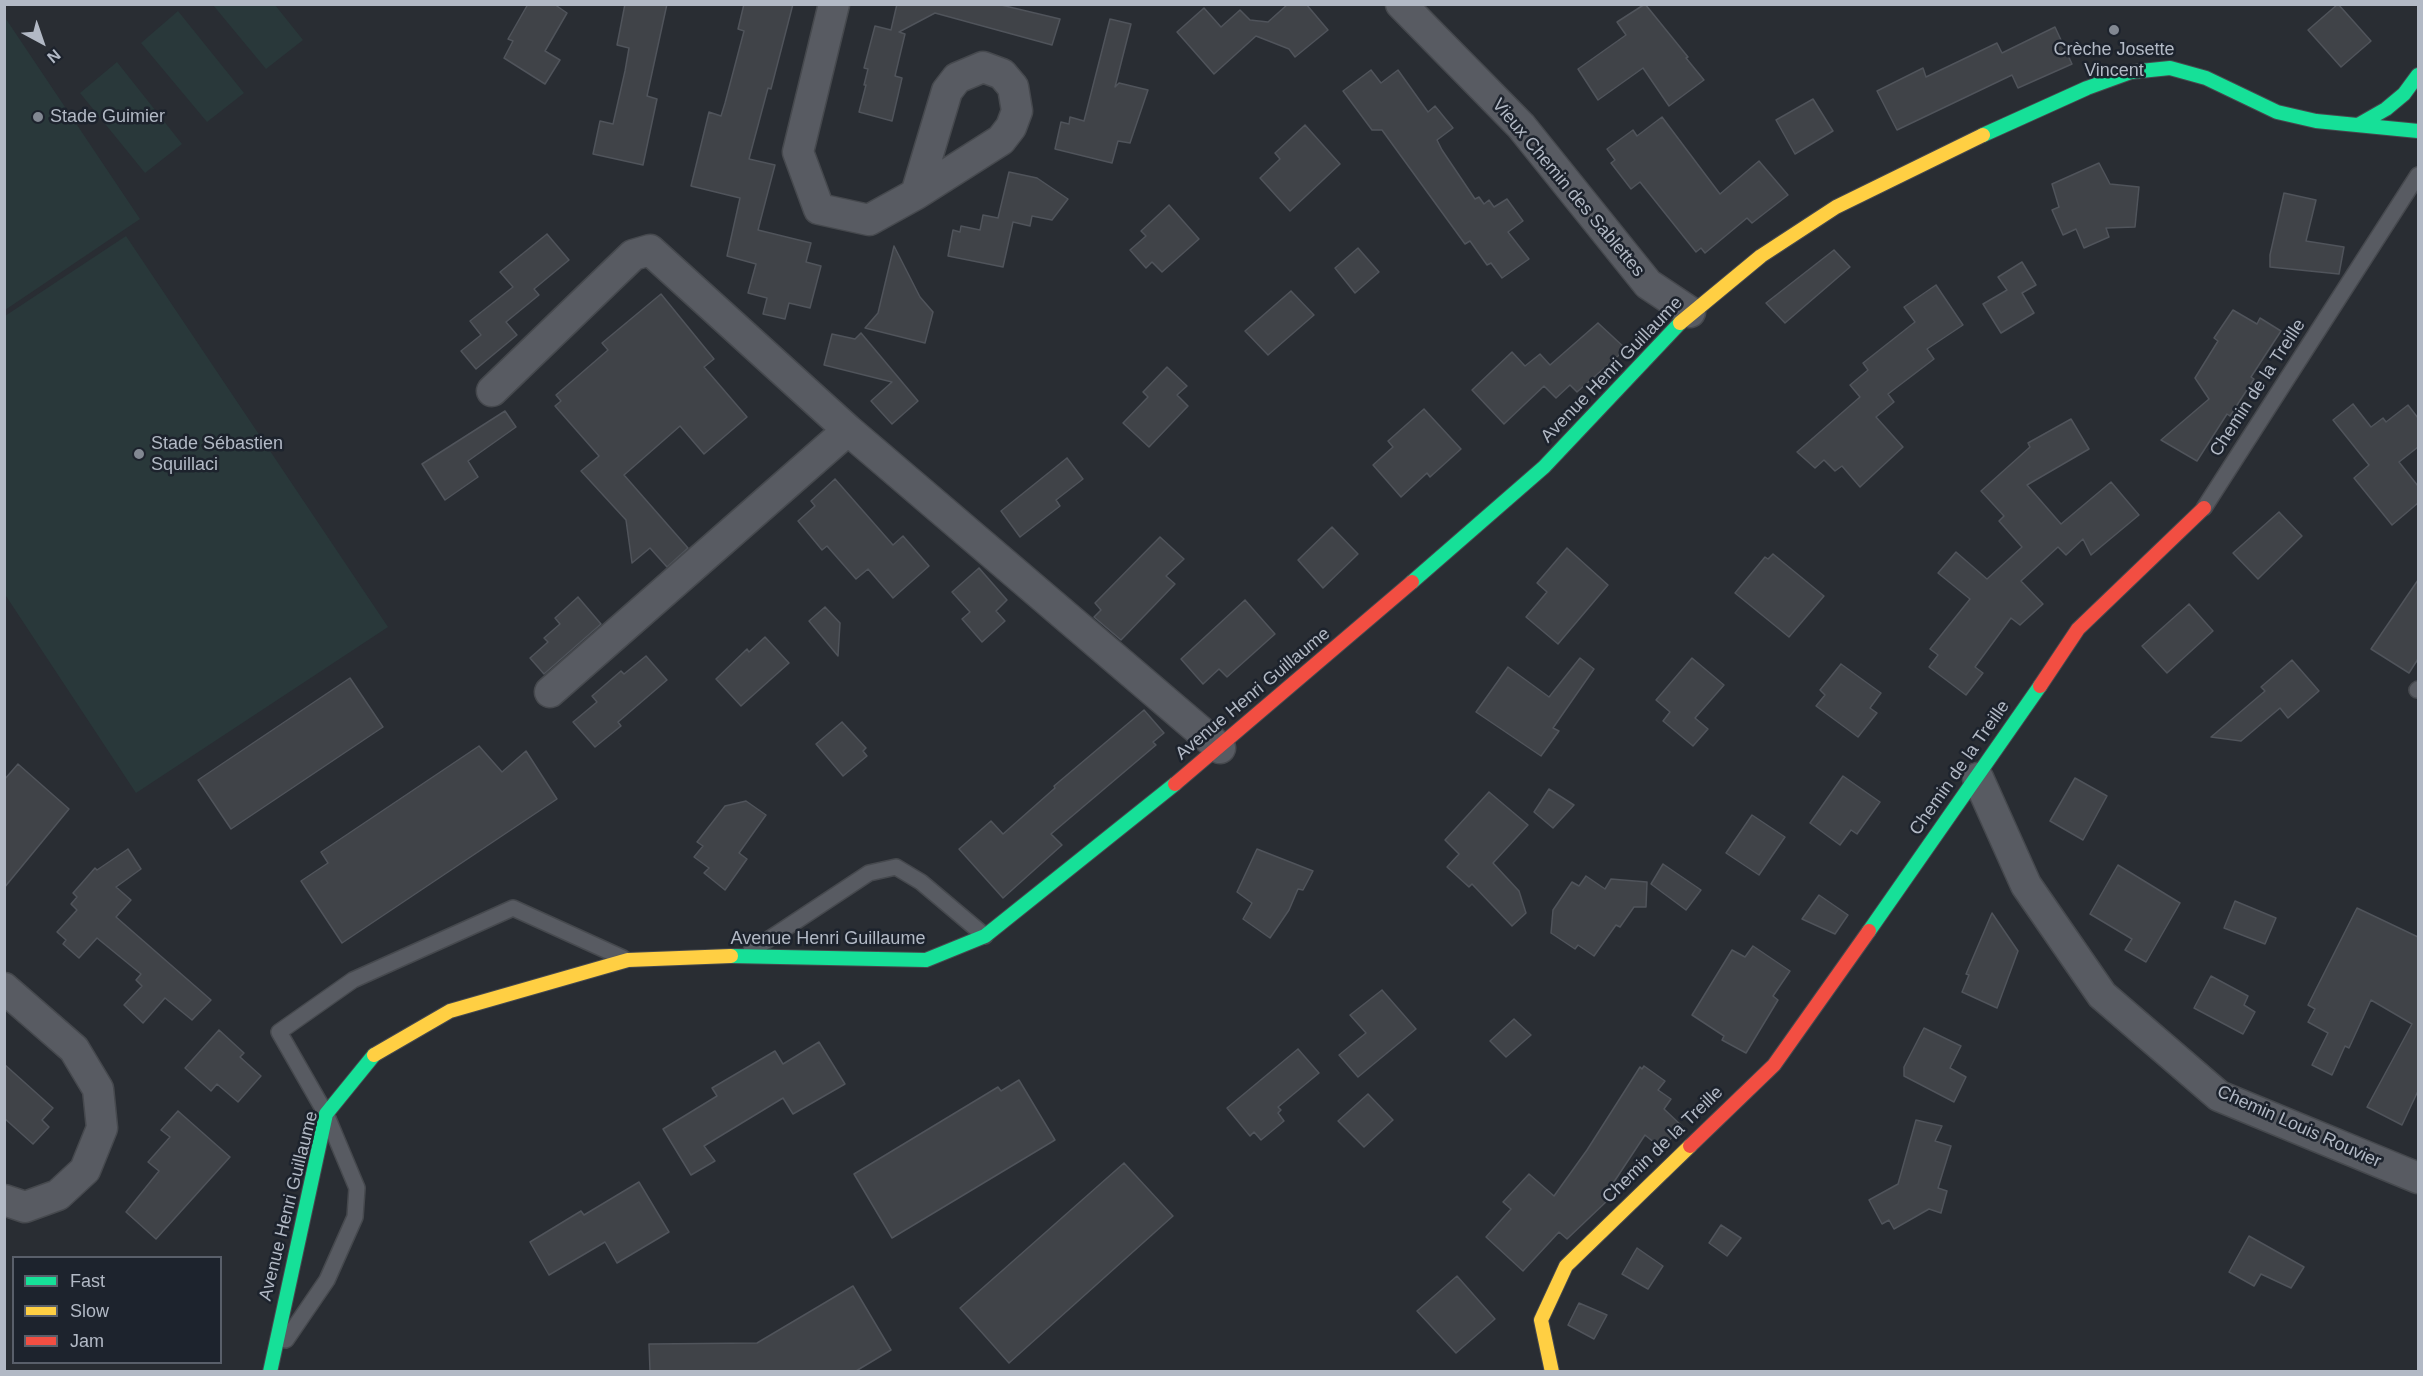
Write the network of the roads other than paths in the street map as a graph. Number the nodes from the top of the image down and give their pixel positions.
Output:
1 (834, 4) edge
2 (1401, 4) edge
3 (2418, 76) edge
4 (2358, 125) junction
5 (2418, 131) edge
6 (2418, 175) edge
7 (916, 194) dead end
8 (1690, 312) junction
9 (492, 391) dead end
10 (848, 430) junction
11 (2204, 508) joint
12 (550, 692) dead end
13 (1220, 748) junction
14 (1978, 778) junction
15 (985, 936) junction
16 (743, 956) junction
17 (628, 960) junction
18 (4, 988) edge
19 (326, 1114) junction
20 (2418, 1178) edge
21 (4, 1200) edge
22 (271, 1366) edge
23 (255, 1368) dead end
24 (1552, 1371) edge

1 - 7 street
2 - 8 street, Vieux Chemin des Sablettes
3 - 4 street
4 - 5 street, Avenue Henri Guillaume
4 - 8 street, Avenue Henri Guillaume
6 - 11 lane, Chemin de la Treille
8 - 13 street, Avenue Henri Guillaume
9 - 10 street
10 - 12 street
10 - 13 street
11 - 14 street, Chemin de la Treille
13 - 15 street, Avenue Henri Guillaume
14 - 20 street, Chemin Louis Rouvier
14 - 24 street, Chemin de la Treille
15 - 16 street, Avenue Henri Guillaume
15 - 16 lane
16 - 17 street, Avenue Henri Guillaume
17 - 19 street, Avenue Henri Guillaume
17 - 19 lane
18 - 21 street
19 - 22 street, Avenue Henri Guillaume
19 - 22 lane
22 - 23 street

